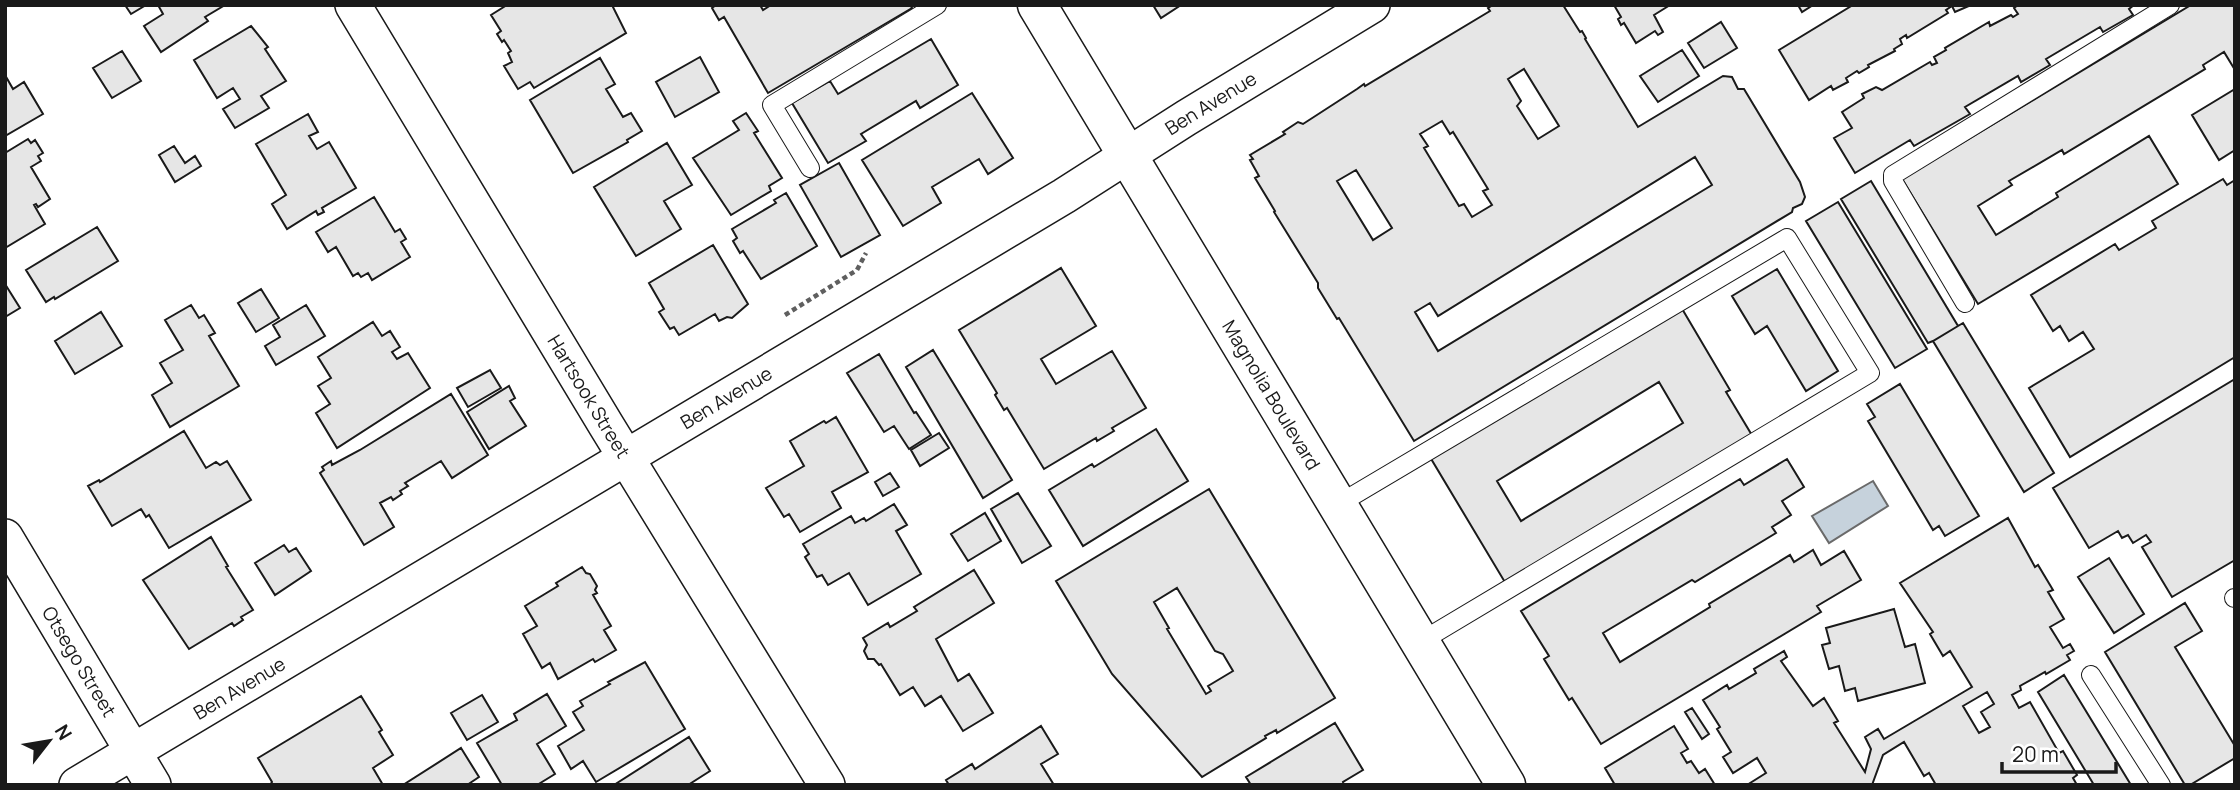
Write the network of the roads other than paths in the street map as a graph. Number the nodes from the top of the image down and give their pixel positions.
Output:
1 (353, 5) edge
2 (937, 5) edge
3 (1037, 5) edge
4 (2170, 5) edge
5 (1364, 7) edge
6 (1129, 156) junction
7 (810, 168) dead end
8 (1965, 303) dead end
9 (626, 457) junction
10 (1337, 505) junction
11 (5, 537) edge
12 (1420, 642) junction
13 (2091, 675) dead end
14 (133, 751) junction
15 (77, 785) edge
16 (153, 785) edge
17 (827, 785) edge
18 (1506, 785) edge
19 (2161, 785) edge

1 - 9 street, Hartsook Street
2 - 7 lane
3 - 6 main road, Magnolia Boulevard
4 - 8 lane
5 - 6 street, Ben Avenue
6 - 9 street, Ben Avenue
6 - 10 main road, Magnolia Boulevard
9 - 14 street, Ben Avenue
9 - 17 street, Hartsook Street
10 - 12 main road, Magnolia Boulevard
10 - 12 lane
11 - 14 street, Otsego Street
12 - 18 main road, Magnolia Boulevard
13 - 19 lane
14 - 15 street, Ben Avenue
14 - 16 street, Otsego Street

